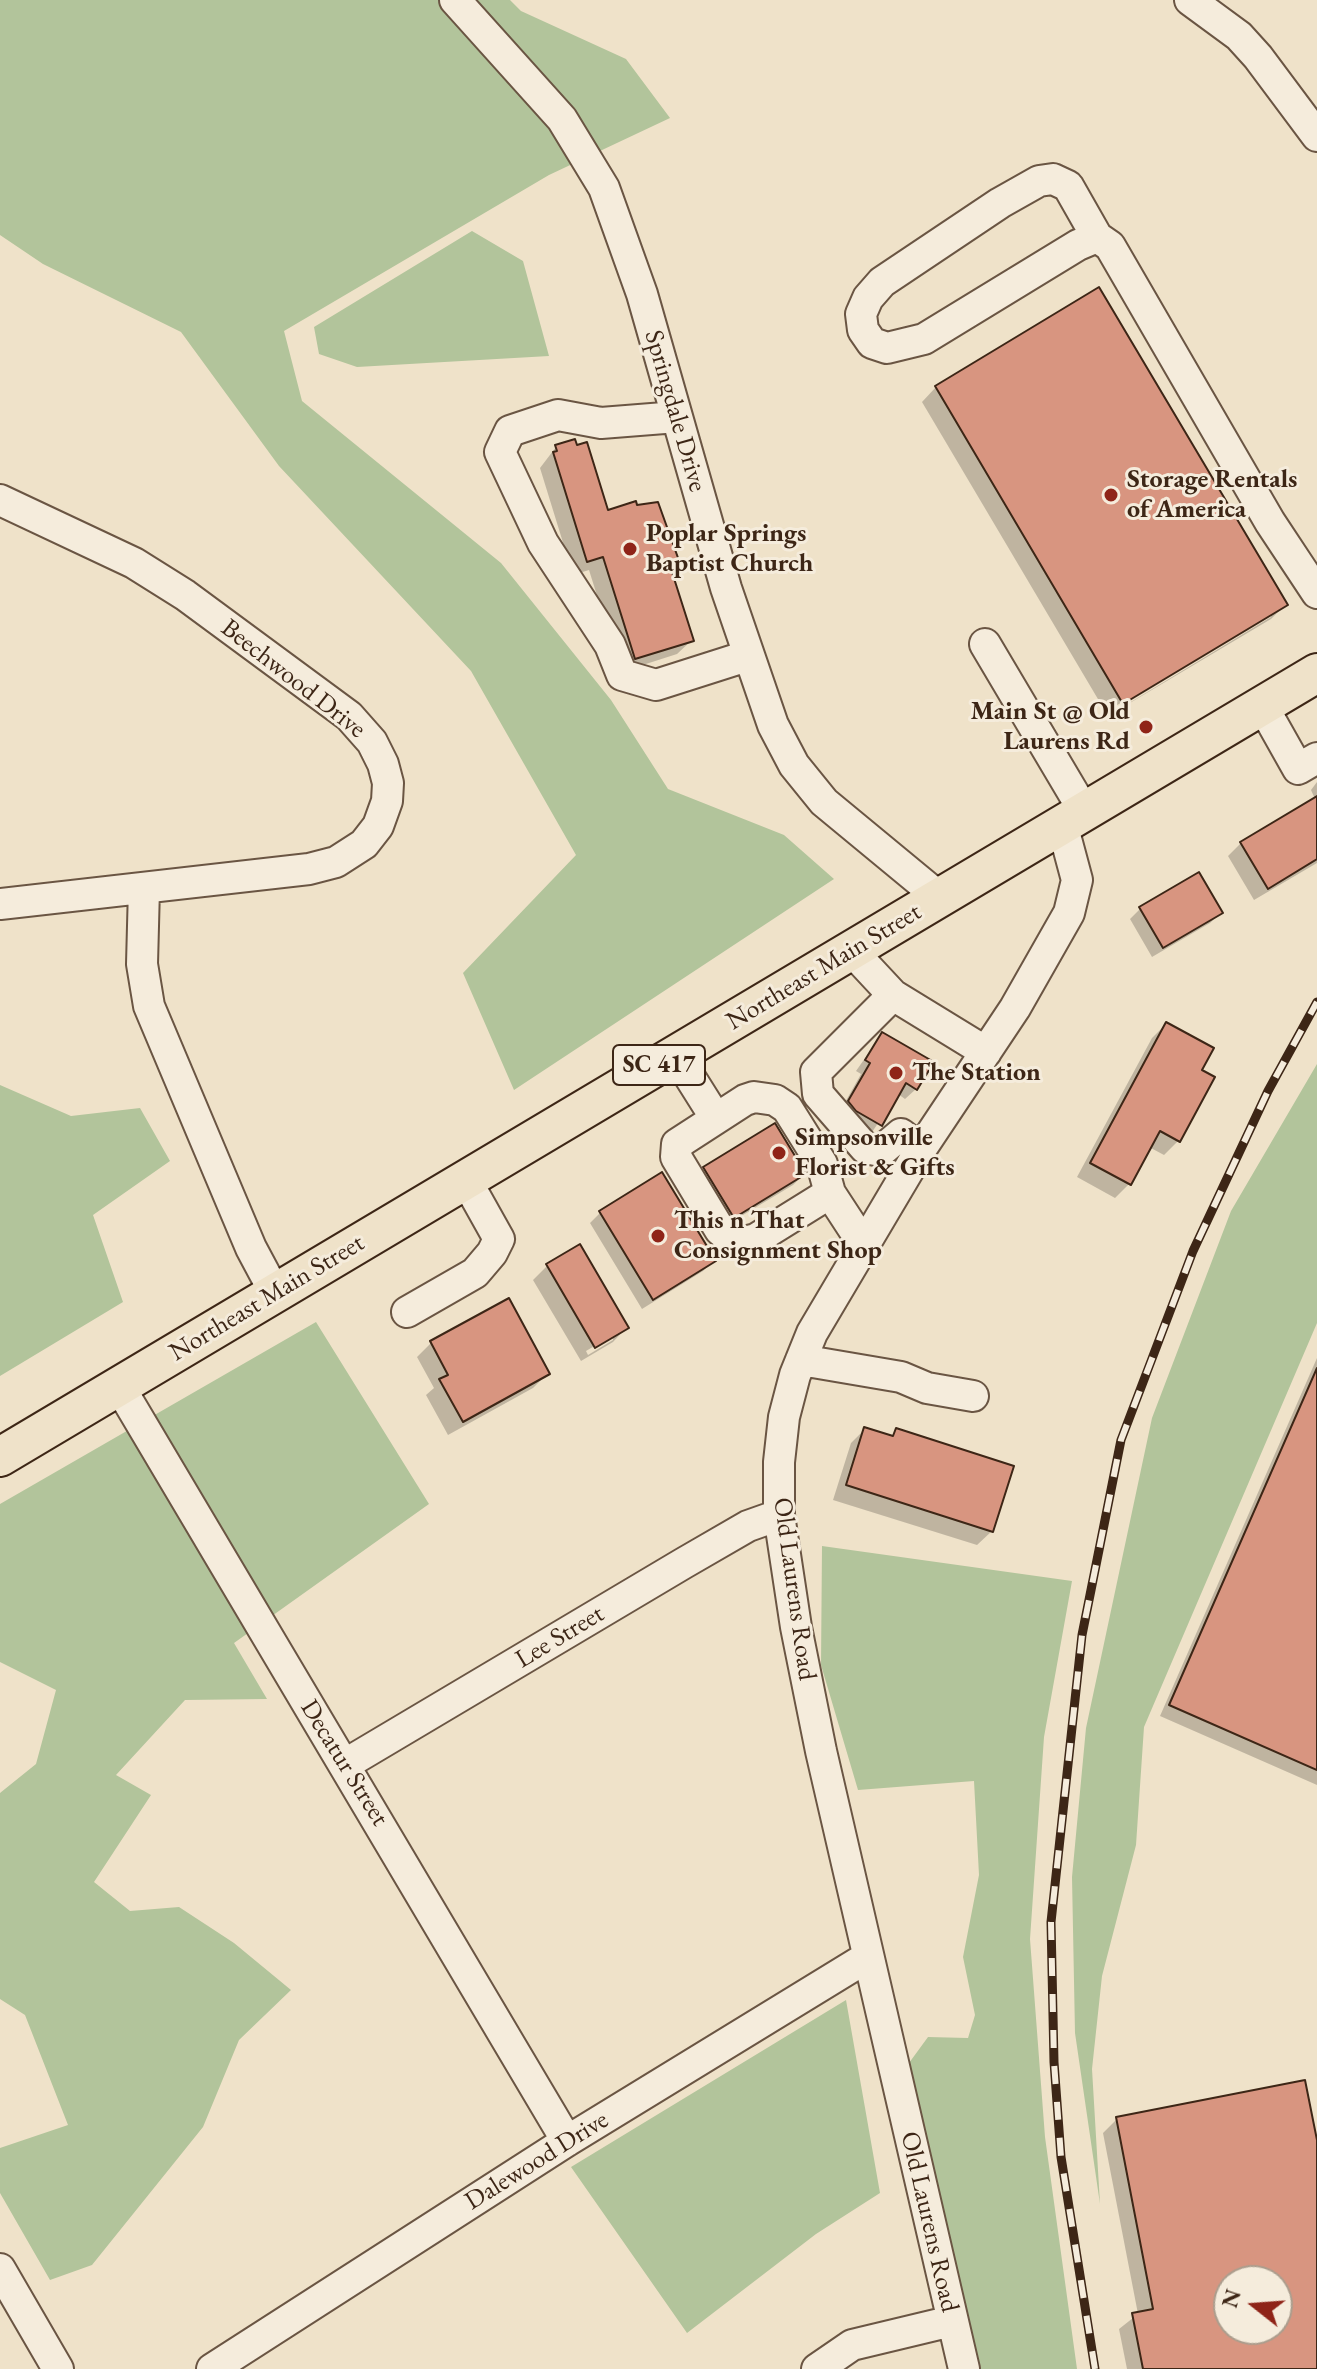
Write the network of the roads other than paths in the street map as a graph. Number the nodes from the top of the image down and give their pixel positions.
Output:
1 (455, 0) edge
2 (1190, 0) edge
3 (1317, 135) edge
4 (1097, 237) junction
5 (677, 417) junction
6 (0, 500) edge
7 (1317, 593) edge
8 (985, 644) dead end
9 (747, 656) junction
10 (1317, 673) edge
11 (1262, 705) junction
12 (1317, 758) edge
13 (1073, 817) junction
14 (144, 888) junction
15 (939, 897) junction
16 (0, 904) edge
17 (851, 950) junction
18 (893, 995) junction
19 (986, 1052) junction
20 (676, 1055) junction
21 (715, 1117) junction
22 (921, 1149) junction
23 (466, 1180) junction
24 (830, 1193) junction
25 (864, 1245) junction
26 (275, 1293) junction
27 (407, 1312) dead end
28 (801, 1360) junction
29 (119, 1386) junction
30 (973, 1396) dead end
31 (0, 1457) edge
32 (779, 1515) junction
33 (344, 1765) junction
34 (866, 1958) junction
35 (567, 2141) junction
36 (0, 2269) edge
37 (952, 2321) junction
38 (58, 2369) edge
39 (212, 2369) edge
40 (817, 2369) edge
41 (964, 2369) edge

1 - 5 street, Springdale Drive
2 - 3 street
4 - 4 street
4 - 7 street
5 - 9 street, Springdale Drive
5 - 9 street
6 - 14 street, Beechwood Drive
8 - 13 street, Old Laurens Road
9 - 15 street, Springdale Drive
10 - 11 main road, Northeast Main Street / SC 417
11 - 12 street
11 - 13 main road, Northeast Main Street / SC 417
13 - 15 main road, Northeast Main Street / SC 417
13 - 19 street, Old Laurens Road
14 - 16 street, Beechwood Drive
14 - 26 street
15 - 17 main road, Northeast Main Street / SC 417
17 - 18 street
17 - 20 main road, Northeast Main Street / SC 417
18 - 19 street
18 - 22 street
19 - 22 street, Old Laurens Road
20 - 21 street
20 - 23 main road, Northeast Main Street / SC 417
21 - 24 street
21 - 24 street
22 - 25 street, Old Laurens Road
23 - 26 main road, Northeast Main Street / SC 417
23 - 27 street
24 - 25 street
25 - 28 street, Old Laurens Road
26 - 29 main road, Northeast Main Street / SC 417
28 - 30 street
28 - 32 street, Old Laurens Road
29 - 31 main road, Northeast Main Street / SC 417
29 - 33 street, Decatur Street
32 - 33 street, Lee Street
32 - 34 street, Old Laurens Road
33 - 35 street, Decatur Street
34 - 35 street, Dalewood Drive
34 - 37 street, Old Laurens Road
35 - 39 street, Dalewood Drive
36 - 38 street
37 - 40 street
37 - 41 street, Old Laurens Road

